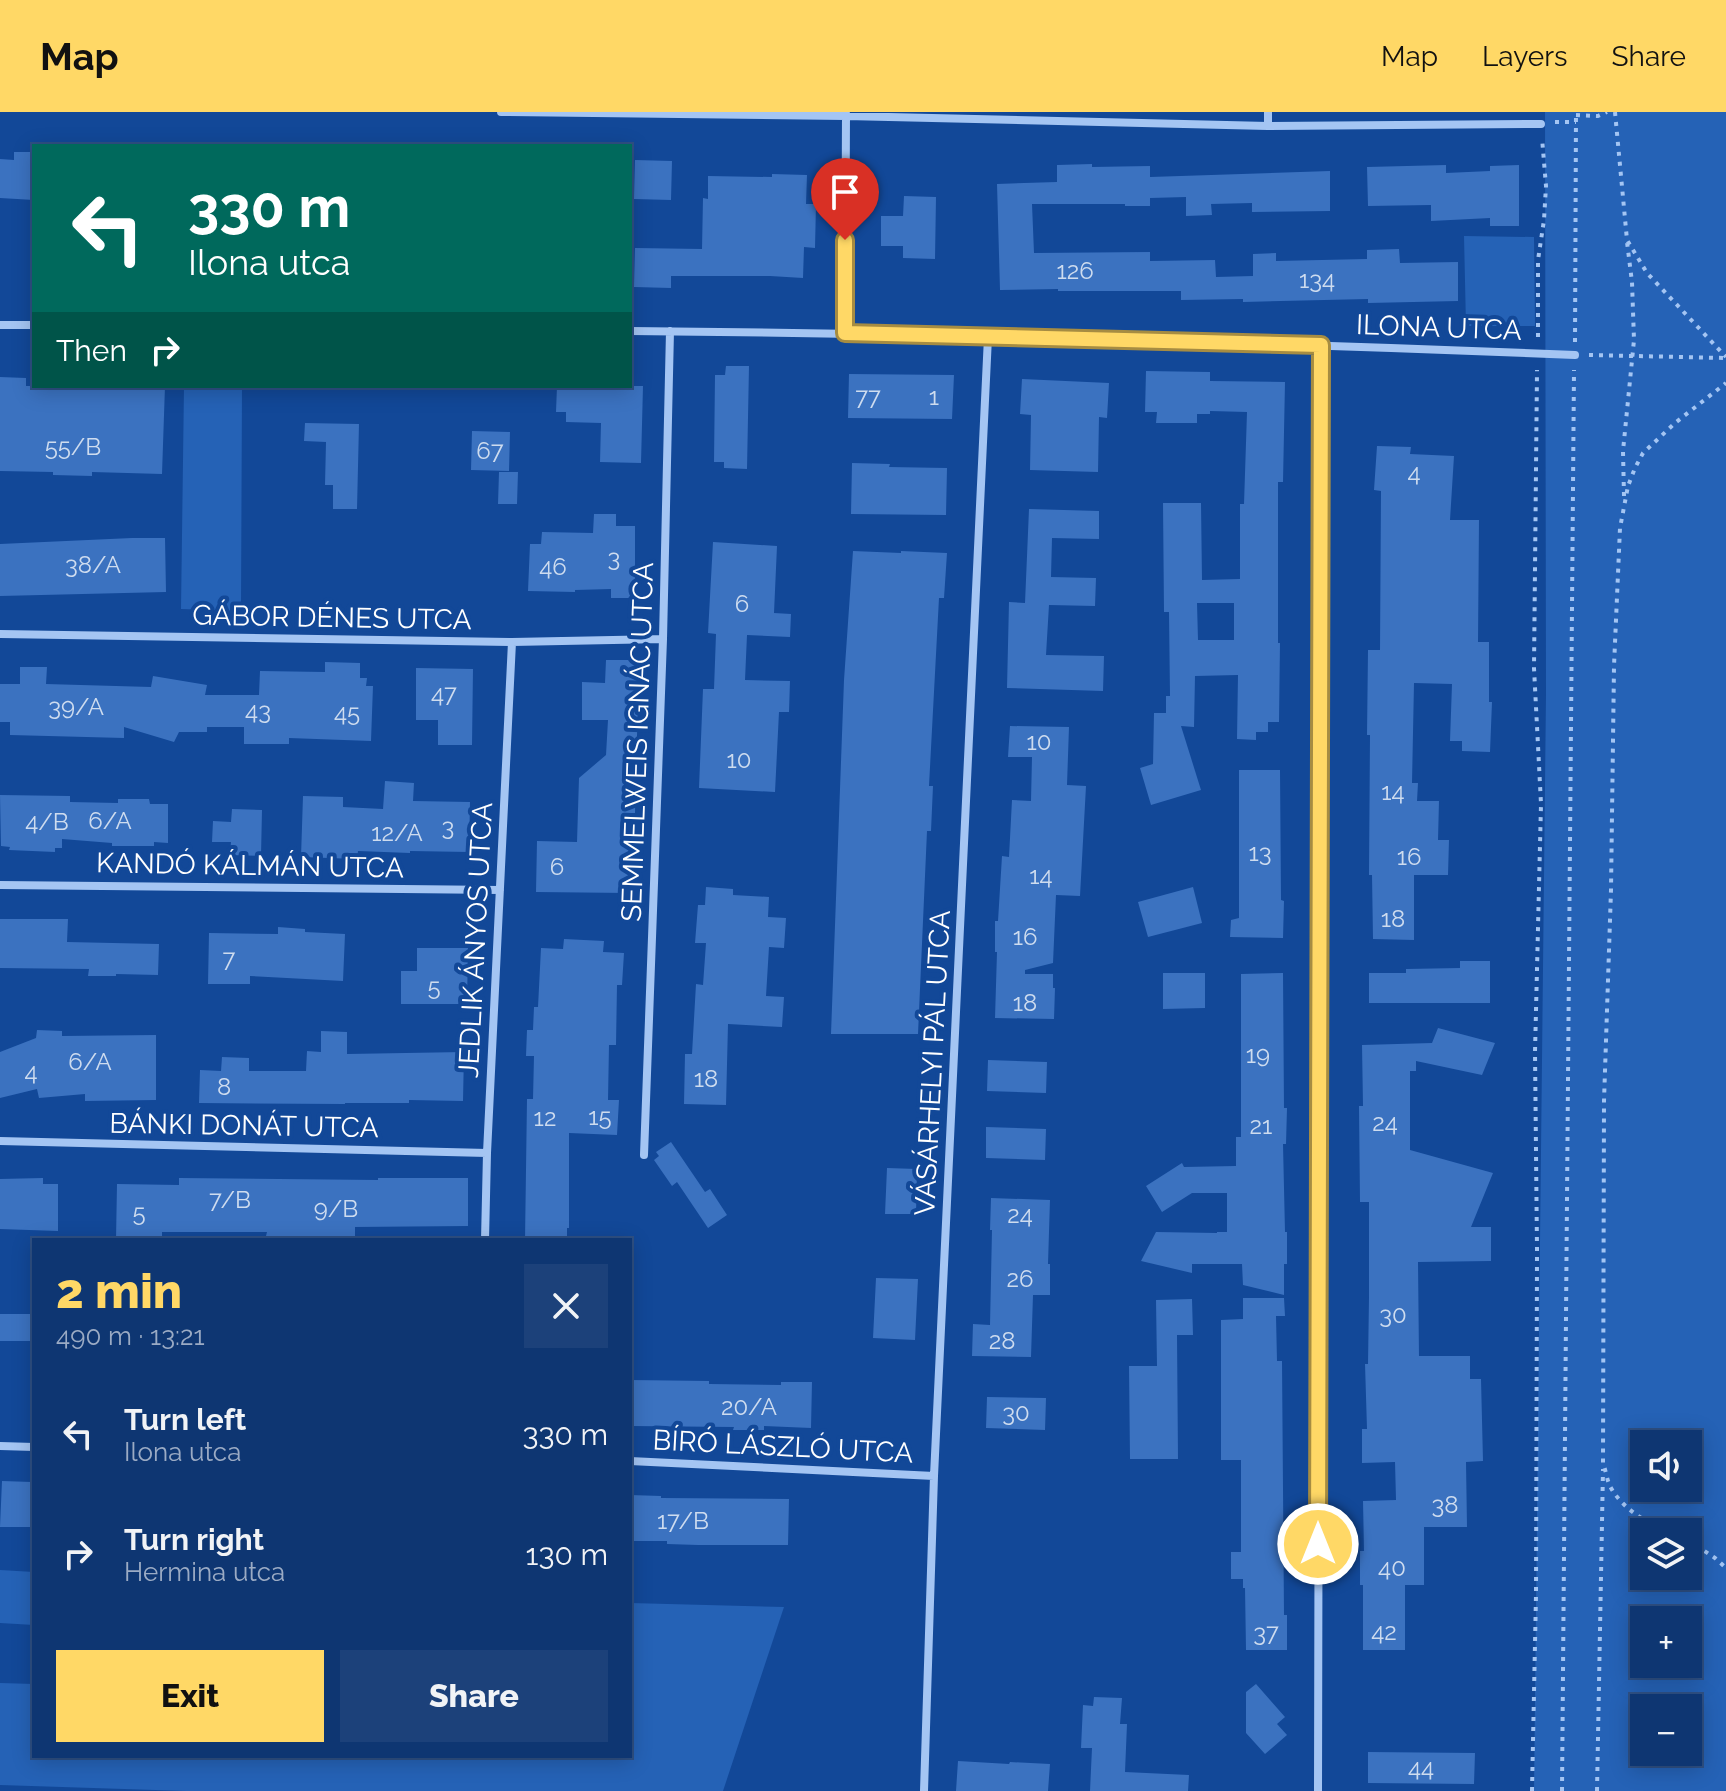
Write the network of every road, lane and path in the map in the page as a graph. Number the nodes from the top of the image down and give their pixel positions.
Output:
1 (505, 112) edge
2 (1268, 112) edge
3 (1607, 112) edge
4 (1615, 112) edge
5 (846, 114) edge
6 (1576, 114) edge
7 (1541, 124) joint
8 (1268, 126) junction
9 (1627, 240) junction
10 (0, 325) edge
11 (32, 325) edge
12 (632, 331) edge
13 (670, 331) junction
14 (845, 333) junction
15 (988, 337) junction
16 (1321, 345) junction
17 (1537, 353) junction
18 (1575, 355) junction
19 (1634, 356) junction
20 (1726, 358) edge
21 (1726, 383) edge
22 (1624, 506) junction
23 (0, 634) edge
24 (663, 639) junction
25 (512, 642) junction
26 (0, 885) edge
27 (500, 890) junction
28 (0, 1141) edge
29 (487, 1153) junction
30 (644, 1155) dead end
31 (485, 1238) edge
32 (0, 1446) edge
33 (32, 1447) edge
34 (632, 1461) edge
35 (1603, 1463) junction
36 (934, 1476) junction
37 (1641, 1518) edge
38 (1702, 1549) edge
39 (1726, 1568) edge
40 (924, 1791) edge
41 (1318, 1791) edge
42 (1532, 1791) edge
43 (1562, 1791) edge
44 (1597, 1791) edge

1 - 5 street
2 - 8 street
3 - 6 path
4 - 9 path
5 - 8 street
5 - 14 street
6 - 18 path
7 - 8 street
7 - 17 path
9 - 19 path
9 - 20 path
10 - 11 street
12 - 13 street, ILONA UTCA
13 - 14 street, ILONA UTCA
13 - 24 street, SEMMELWEIS IGNÁC UTCA
14 - 15 street, ILONA UTCA
15 - 16 street, ILONA UTCA
15 - 36 street, VÁSÁRHELYI PÁL UTCA
16 - 17 street, ILONA UTCA
16 - 41 street
17 - 18 street, ILONA UTCA
17 - 42 path
18 - 19 path
18 - 43 path
19 - 20 path
19 - 22 path
21 - 22 path
22 - 35 path
23 - 25 street, GÁBOR DÉNES UTCA
24 - 25 street, GÁBOR DÉNES UTCA
24 - 30 street, SEMMELWEIS IGNÁC UTCA
25 - 27 street, JEDLIK ÁNYOS UTCA
26 - 27 street, KANDÓ KÁLMÁN UTCA
27 - 29 street, JEDLIK ÁNYOS UTCA
28 - 29 street, BÁNKI DONÁT UTCA
29 - 31 street, JEDLIK ÁNYOS UTCA
32 - 33 street
34 - 36 street, BÍRÓ LÁSZLÓ UTCA
35 - 37 path
35 - 44 path
36 - 40 street, VÁSÁRHELYI PÁL UTCA
38 - 39 path

